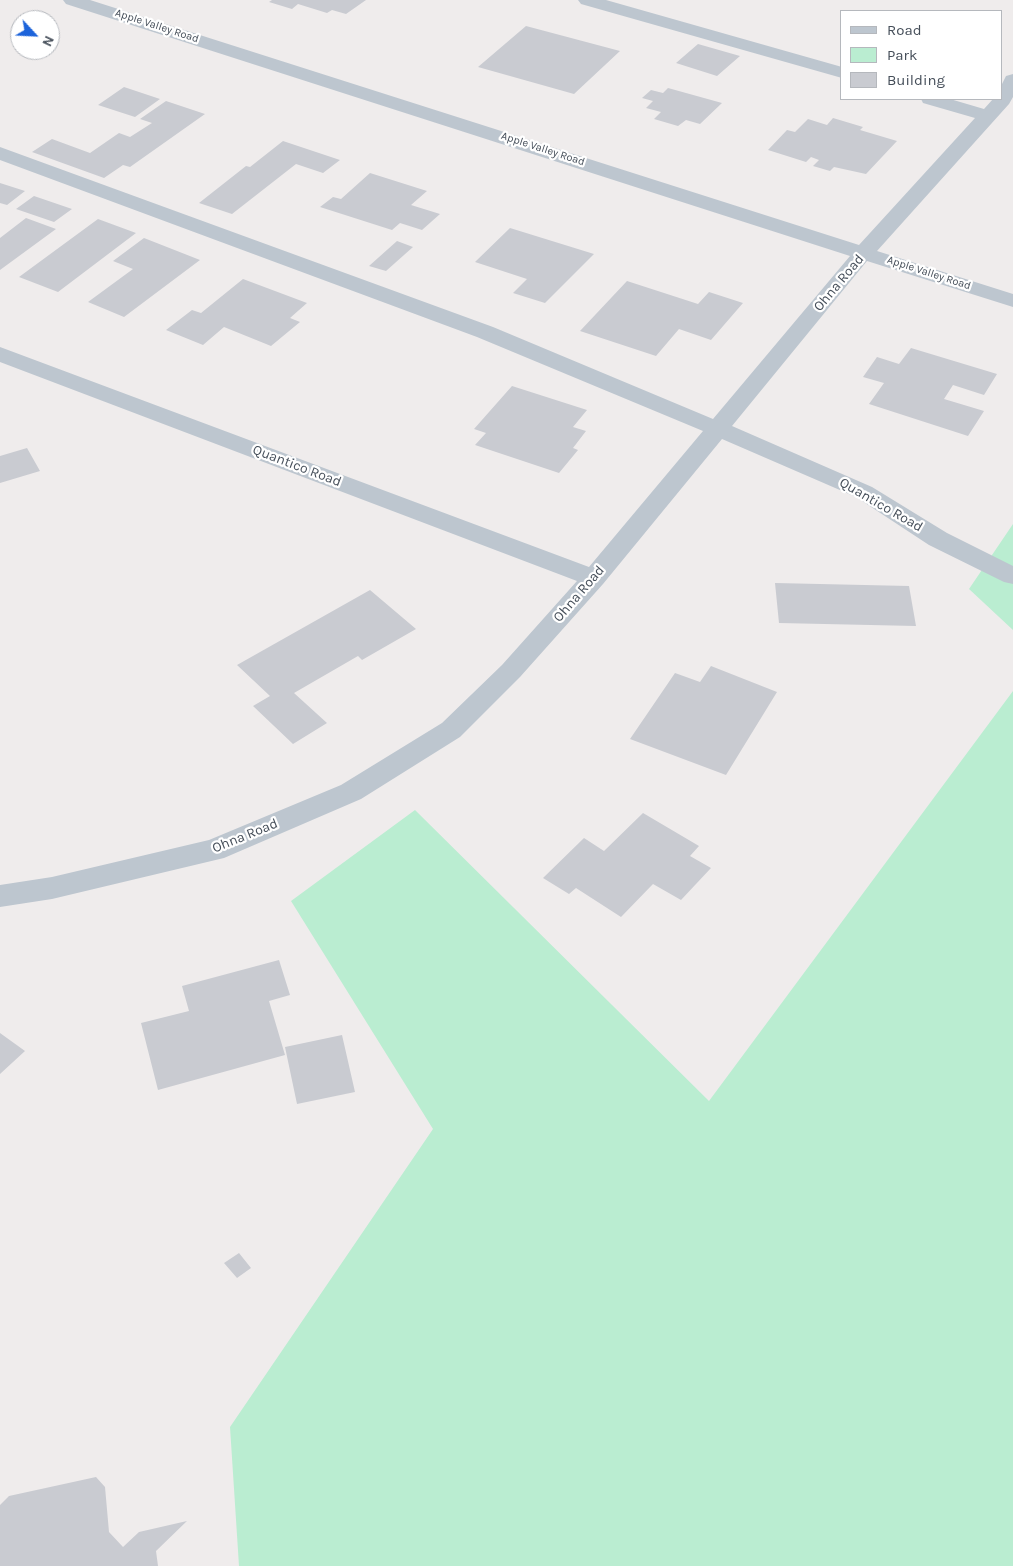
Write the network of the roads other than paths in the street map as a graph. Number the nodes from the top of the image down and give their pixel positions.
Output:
1 (72, 0) edge
2 (587, 0) edge
3 (840, 73) edge
4 (1013, 80) edge
5 (1003, 98) edge
6 (933, 100) edge
7 (1002, 100) edge
8 (989, 116) junction
9 (0, 153) edge
10 (864, 252) junction
11 (1013, 301) edge
12 (0, 354) edge
13 (717, 430) junction
14 (1013, 576) edge
15 (594, 578) junction
16 (0, 896) edge

1 - 10 street, Apple Valley Road
2 - 3 street
4 - 5 street, Ohna Road
6 - 8 street
7 - 8 street, Ohna Road
8 - 10 street, Ohna Road
9 - 13 street, Quantico Road
10 - 11 street, Apple Valley Road
10 - 13 street, Ohna Road
12 - 15 street, Quantico Road
13 - 14 street, Quantico Road
13 - 15 street, Ohna Road
15 - 16 street, Ohna Road

